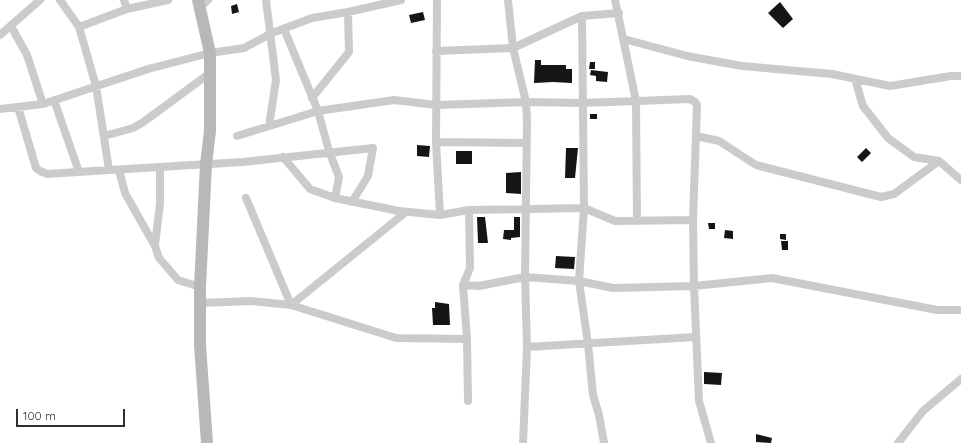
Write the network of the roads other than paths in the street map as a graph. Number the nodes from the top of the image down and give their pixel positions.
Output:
1 (40, 0) edge
2 (60, 0) edge
3 (124, 0) edge
4 (168, 0) edge
5 (266, 0) edge
6 (400, 0) edge
7 (437, 0) edge
8 (508, 0) edge
9 (615, 0) edge
10 (202, 3) edge
11 (127, 9) junction
12 (348, 12) junction
13 (618, 13) junction
14 (582, 16) junction
15 (11, 26) junction
16 (80, 27) junction
17 (284, 29) junction
18 (272, 33) junction
19 (0, 35) edge
20 (624, 39) junction
21 (513, 48) junction
22 (436, 51) junction
23 (210, 53) junction
24 (961, 69) edge
25 (210, 73) junction
26 (951, 76) junction
27 (961, 76) edge
28 (854, 79) junction
29 (96, 86) junction
30 (312, 98) junction
31 (54, 100) junction
32 (636, 101) junction
33 (526, 102) junction
34 (583, 103) junction
35 (43, 104) junction
36 (436, 104) junction
37 (18, 107) junction
38 (0, 109) edge
39 (318, 111) junction
40 (269, 126) junction
41 (104, 136) junction
42 (237, 136) dead end
43 (696, 136) junction
44 (436, 142) junction
45 (526, 143) junction
46 (329, 151) junction
47 (283, 157) junction
48 (939, 161) junction
49 (206, 164) junction
50 (160, 167) junction
51 (109, 170) junction
52 (119, 170) junction
53 (79, 172) junction
54 (961, 180) edge
55 (246, 198) dead end
56 (335, 198) junction
57 (352, 202) junction
58 (584, 208) junction
59 (527, 209) junction
60 (469, 210) junction
61 (406, 212) junction
62 (440, 215) junction
63 (694, 220) junction
64 (637, 222) junction
65 (155, 246) junction
66 (525, 277) junction
67 (580, 281) junction
68 (463, 285) junction
69 (694, 286) junction
70 (200, 287) junction
71 (200, 303) junction
72 (291, 305) junction
73 (961, 310) edge
74 (696, 337) junction
75 (467, 339) junction
76 (588, 344) junction
77 (527, 347) junction
78 (961, 379) edge
79 (468, 401) dead end
80 (207, 443) edge
81 (522, 443) edge
82 (604, 443) edge
83 (711, 443) edge
84 (898, 443) edge

1 - 15 street
2 - 16 street
3 - 11 street
4 - 11 street
5 - 18 street
6 - 12 street
7 - 22 street
8 - 21 street
9 - 13 street
10 - 23 street
11 - 16 street
12 - 17 street
12 - 30 street
13 - 14 street
13 - 20 street
14 - 21 street
14 - 34 street
15 - 19 street
15 - 35 street
16 - 29 street
17 - 18 street
17 - 30 street
18 - 23 street
18 - 40 street
20 - 28 street
20 - 32 street
21 - 22 street
21 - 33 street
22 - 36 street
23 - 25 street
23 - 29 street
24 - 26 street
25 - 41 street
25 - 49 street
26 - 27 street
26 - 28 street
28 - 48 street
29 - 31 street
29 - 41 street
30 - 39 street
31 - 35 street
31 - 53 street
32 - 34 street
32 - 43 street
32 - 64 street
33 - 34 street
33 - 36 street
33 - 45 street
34 - 58 street
35 - 37 street
36 - 39 street
36 - 44 street
37 - 38 street
37 - 53 street
39 - 40 street
39 - 46 street
40 - 42 street
41 - 51 street
43 - 48 street
43 - 63 street
44 - 45 street
44 - 62 street
45 - 59 street
46 - 47 street
46 - 56 street
46 - 57 street
47 - 49 street
47 - 56 street
48 - 54 street
49 - 50 street
49 - 70 street
50 - 52 street
50 - 65 street
51 - 52 street
51 - 53 street
52 - 65 street
55 - 72 street
56 - 57 street
57 - 61 street
58 - 59 street
58 - 64 street
58 - 67 street
59 - 60 street
59 - 66 street
60 - 62 street
60 - 68 street
61 - 62 street
61 - 72 street
63 - 64 street
63 - 69 street
65 - 70 street
66 - 67 street
66 - 68 street
66 - 77 street
67 - 69 street
67 - 76 street
68 - 75 street
69 - 73 street
69 - 74 street
70 - 71 street
71 - 72 street
71 - 80 street
72 - 75 street
74 - 76 street
74 - 83 street
75 - 79 street
76 - 77 street
76 - 82 street
77 - 81 street
78 - 84 street

